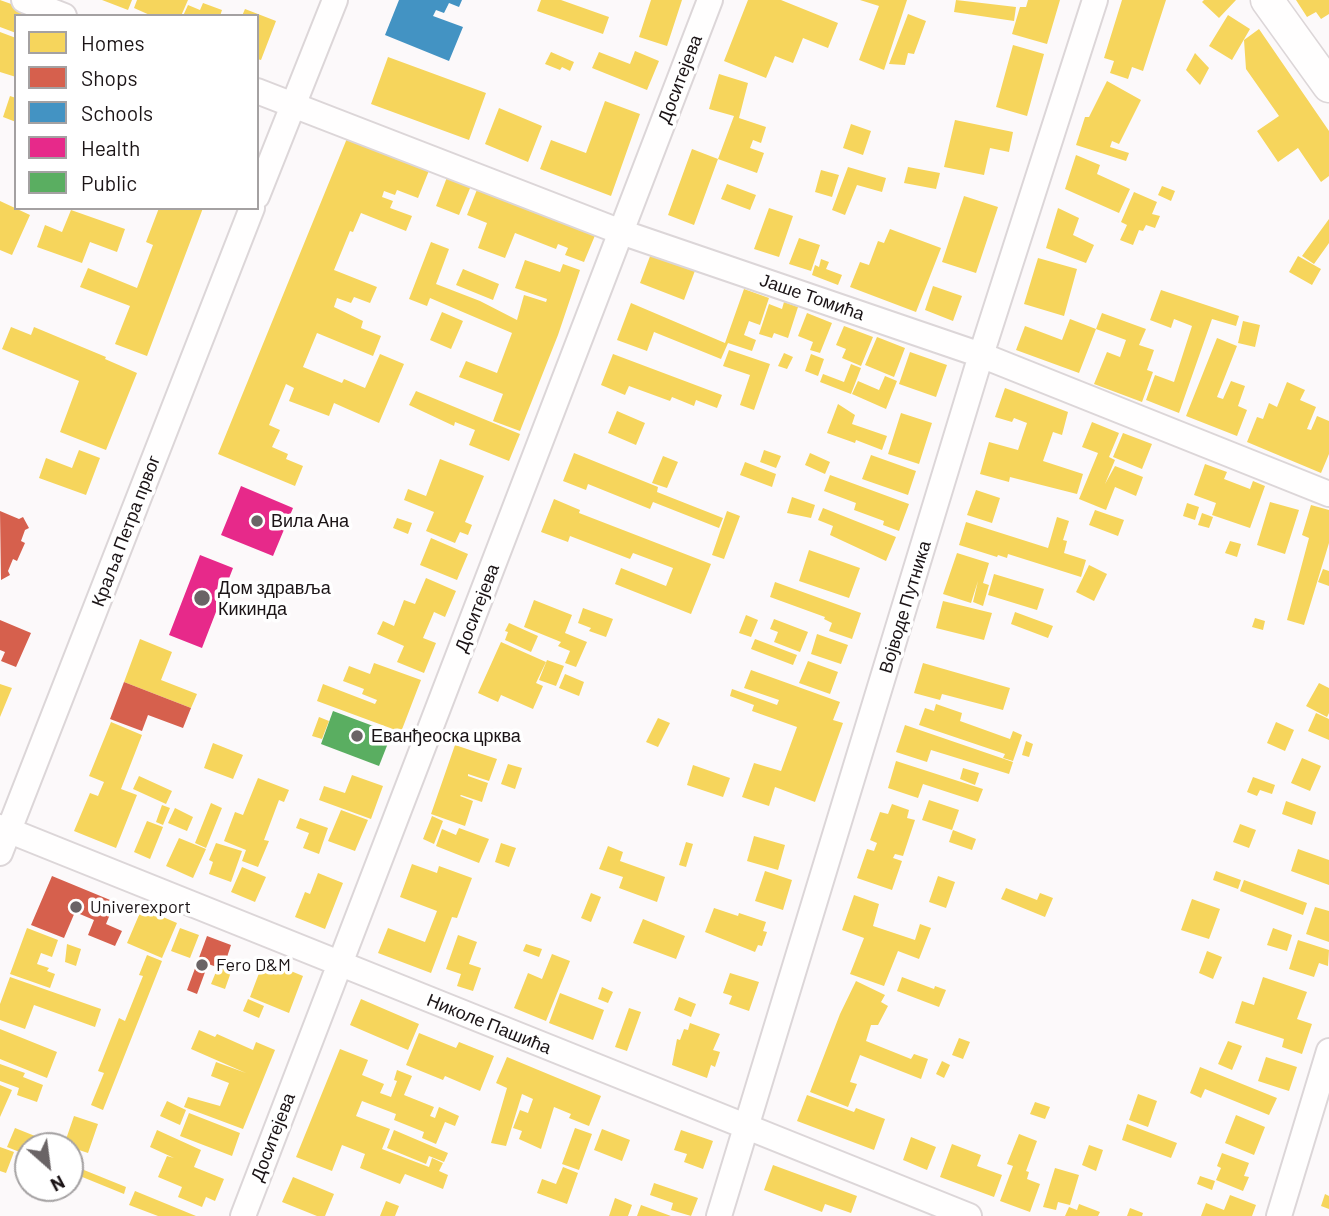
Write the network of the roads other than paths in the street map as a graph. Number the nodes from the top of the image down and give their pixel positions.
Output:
1 (24, 0) edge
2 (335, 0) edge
3 (710, 0) edge
4 (1096, 0) edge
5 (1266, 0) edge
6 (59, 14) edge
7 (1329, 86) edge
8 (259, 92) edge
9 (293, 105) junction
10 (259, 191) edge
11 (251, 210) edge
12 (621, 232) junction
13 (981, 355) junction
14 (1329, 494) edge
15 (3, 837) edge
16 (341, 964) junction
17 (1329, 1051) edge
18 (746, 1128) junction
19 (243, 1216) edge
20 (719, 1216) edge
21 (969, 1216) edge
22 (1279, 1216) edge

1 - 6 street
2 - 9 street
3 - 12 street, Доситејева
4 - 13 street, Војводе Путника
5 - 7 main road
8 - 9 street, Јаше Томића
9 - 10 street
9 - 12 street, Јаше Томића
11 - 15 street, Краља Петра првог
12 - 13 street, Јаше Томића
12 - 16 street, Доситејева
13 - 14 street, Јаше Томића
13 - 18 street, Војводе Путника
15 - 16 street, Николе Пашића
16 - 18 street, Николе Пашића
16 - 19 street, Доситејева
17 - 22 street
18 - 20 street, Војводе Путника
18 - 21 street, Николе Пашића

